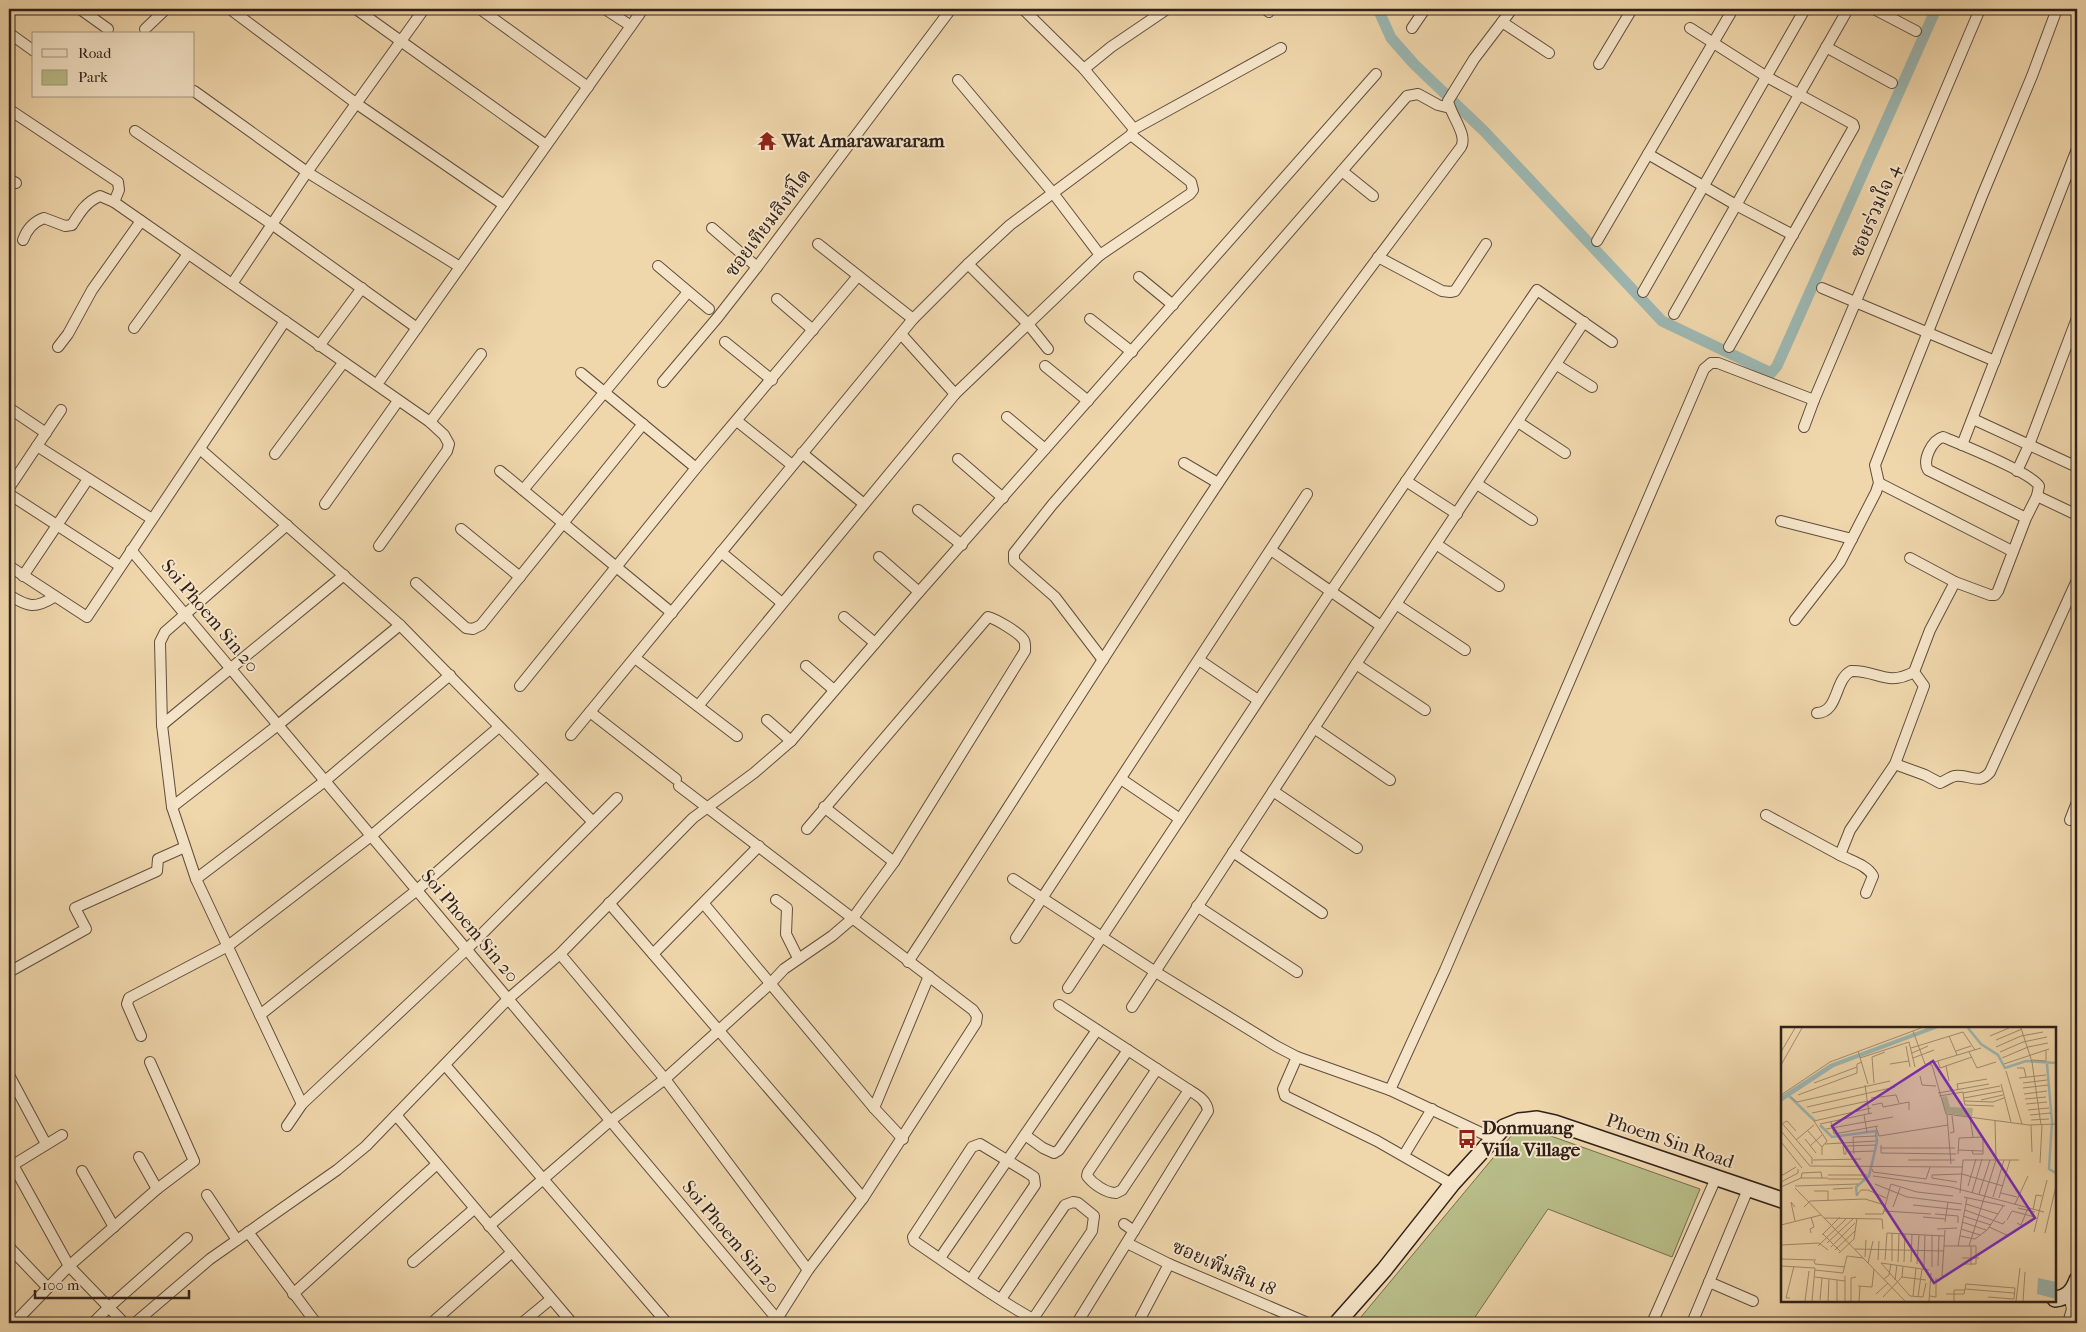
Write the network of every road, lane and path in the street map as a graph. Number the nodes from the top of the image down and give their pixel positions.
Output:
1 (80, 9) edge
2 (166, 9) edge
3 (230, 9) edge
4 (356, 9) edge
5 (424, 9) edge
6 (480, 9) edge
7 (605, 9) edge
8 (643, 9) edge
9 (951, 9) edge
10 (1026, 9) edge
11 (1167, 9) edge
12 (1424, 9) edge
13 (1512, 9) edge
14 (1632, 9) edge
15 (1733, 9) edge
16 (1805, 9) edge
17 (1848, 9) edge
18 (1874, 9) edge
19 (1980, 9) edge
20 (2057, 9) edge
21 (1502, 22) junction
22 (631, 26) junction
23 (1412, 28) dead end
24 (1690, 28) dead end
25 (108, 29) dead end
26 (145, 30) dead end
27 (1916, 31) dead end
28 (9, 33) edge
29 (401, 42) junction
30 (1714, 43) junction
31 (1826, 47) junction
32 (1281, 48) dead end
33 (32, 49) edge
34 (1548, 52) dead end
35 (1599, 64) dead end
36 (1084, 69) junction
37 (1376, 74) dead end
38 (1767, 77) junction
39 (958, 80) dead end
40 (1892, 83) dead end
41 (588, 87) junction
42 (195, 92) edge
43 (1799, 95) junction
44 (1450, 101) junction
45 (357, 104) junction
46 (9, 113) edge
47 (135, 131) dead end
48 (1133, 132) junction
49 (546, 145) junction
50 (2077, 149) edge
51 (1648, 154) junction
52 (1342, 171) junction
53 (307, 172) junction
54 (1704, 186) junction
55 (1053, 193) junction
56 (1372, 196) dead end
57 (114, 202) junction
58 (504, 206) junction
59 (1736, 206) junction
60 (141, 221) junction
61 (273, 225) junction
62 (712, 228) dead end
63 (1793, 236) junction
64 (22, 240) dead end
65 (1597, 241) dead end
66 (818, 244) dead end
67 (1486, 244) dead end
68 (188, 254) junction
69 (1100, 255) junction
70 (1378, 257) junction
71 (968, 264) junction
72 (658, 266) dead end
73 (460, 267) junction
74 (757, 267) junction
75 (858, 276) junction
76 (1139, 277) dead end
77 (232, 284) junction
78 (362, 288) junction
79 (1822, 288) dead end
80 (688, 292) junction
81 (1643, 292) dead end
82 (777, 299) dead end
83 (1856, 302) junction
84 (1173, 305) junction
85 (709, 309) dead end
86 (1674, 314) dead end
87 (2077, 318) edge
88 (913, 319) junction
89 (1090, 319) dead end
90 (285, 321) junction
91 (1584, 322) junction
92 (1028, 324) junction
93 (134, 328) dead end
94 (417, 328) junction
95 (813, 330) junction
96 (1928, 332) junction
97 (901, 334) junction
98 (725, 342) dead end
99 (1612, 342) dead end
100 (58, 346) dead end
101 (320, 346) junction
102 (1729, 347) dead end
103 (1048, 349) dead end
104 (1132, 352) junction
105 (481, 354) dead end
106 (1995, 361) junction
107 (343, 363) junction
108 (1557, 365) junction
109 (1045, 366) dead end
110 (581, 373) dead end
111 (380, 380) dead end
112 (772, 380) junction
113 (663, 382) dead end
114 (1592, 387) dead end
115 (606, 393) junction
116 (955, 394) junction
117 (1814, 400) junction
118 (398, 401) junction
119 (1088, 401) junction
120 (9, 408) edge
121 (61, 410) dead end
122 (1007, 417) dead end
123 (1973, 419) junction
124 (737, 421) junction
125 (430, 422) junction
126 (1518, 422) junction
127 (643, 424) junction
128 (1804, 427) dead end
129 (46, 433) junction
130 (1962, 445) junction
131 (2029, 445) junction
132 (37, 446) junction
133 (200, 449) junction
134 (1045, 449) junction
135 (802, 453) junction
136 (275, 454) dead end
137 (1565, 454) dead end
138 (958, 459) dead end
139 (1184, 463) dead end
140 (792, 465) junction
141 (2077, 467) edge
142 (696, 468) junction
143 (500, 471) dead end
144 (2017, 471) junction
145 (88, 478) junction
146 (1406, 481) junction
147 (1879, 483) junction
148 (1218, 484) junction
149 (1477, 484) junction
150 (9, 488) edge
151 (523, 490) junction
152 (9, 494) edge
153 (1307, 494) dead end
154 (2037, 496) junction
155 (1003, 498) junction
156 (325, 504) dead end
157 (864, 504) junction
158 (918, 510) dead end
159 (1457, 514) junction
160 (2077, 515) edge
161 (2026, 518) junction
162 (152, 519) junction
163 (1532, 520) dead end
164 (1782, 521) dead end
165 (564, 523) junction
166 (57, 525) junction
167 (287, 525) junction
168 (461, 530) dead end
169 (1852, 539) junction
170 (1436, 544) junction
171 (962, 545) junction
172 (378, 546) dead end
173 (131, 550) junction
174 (1271, 550) junction
175 (2012, 551) junction
176 (721, 552) junction
177 (879, 557) dead end
178 (1910, 558) dead end
179 (9, 566) edge
180 (120, 566) junction
181 (617, 567) junction
182 (23, 576) junction
183 (344, 576) junction
184 (520, 577) junction
185 (2077, 580) edge
186 (1955, 582) junction
187 (416, 583) dead end
188 (1499, 586) dead end
189 (1331, 591) junction
190 (919, 592) junction
191 (9, 595) edge
192 (54, 597) junction
193 (782, 603) junction
194 (1396, 604) junction
195 (672, 613) junction
196 (185, 614) junction
197 (844, 617) dead end
198 (1795, 620) dead end
199 (400, 625) junction
200 (1381, 626) junction
201 (875, 643) junction
202 (1465, 650) dead end
203 (635, 658) junction
204 (1103, 660) junction
205 (1199, 660) junction
206 (1356, 664) junction
207 (806, 666) dead end
208 (231, 670) junction
209 (1914, 672) junction
210 (450, 676) junction
211 (520, 686) dead end
212 (834, 690) junction
213 (1258, 700) junction
214 (698, 706) junction
215 (1425, 710) dead end
216 (590, 712) junction
217 (1817, 713) dead end
218 (767, 720) dead end
219 (162, 725) junction
220 (278, 725) junction
221 (499, 727) junction
222 (1314, 728) junction
223 (571, 735) dead end
224 (737, 736) dead end
225 (791, 741) junction
226 (1894, 764) junction
227 (546, 775) junction
228 (1121, 779) junction
229 (1390, 780) dead end
230 (325, 781) junction
231 (1273, 791) junction
232 (617, 798) dead end
233 (2077, 802) edge
234 (172, 807) junction
235 (706, 807) junction
236 (824, 807) junction
237 (1766, 815) dead end
238 (1180, 819) junction
239 (2070, 820) dead end
240 (593, 822) junction
241 (807, 828) dead end
242 (371, 836) junction
243 (759, 846) junction
244 (186, 847) junction
245 (1357, 848) dead end
246 (1233, 852) junction
247 (1840, 855) junction
248 (894, 862) junction
249 (196, 879) junction
250 (1013, 879) dead end
251 (417, 890) junction
252 (1866, 893) dead end
253 (1043, 898) junction
254 (776, 900) dead end
255 (609, 903) junction
256 (704, 904) junction
257 (1197, 906) junction
258 (1322, 912) dead end
259 (853, 918) junction
260 (1016, 938) dead end
261 (1102, 938) junction
262 (228, 946) junction
263 (467, 950) junction
264 (560, 954) junction
265 (652, 954) junction
266 (798, 958) junction
267 (908, 962) junction
268 (9, 972) edge
269 (1154, 972) junction
270 (1297, 972) dead end
271 (929, 976) junction
272 (770, 983) junction
273 (1068, 988) dead end
274 (508, 999) junction
275 (1058, 1005) dead end
276 (1132, 1006) dead end
277 (260, 1015) junction
278 (1097, 1030) junction
279 (719, 1031) junction
280 (141, 1036) dead end
281 (1128, 1050) junction
282 (1297, 1057) junction
283 (150, 1062) dead end
284 (445, 1065) junction
285 (1157, 1069) junction
286 (9, 1075) edge
287 (665, 1080) junction
288 (1189, 1090) junction
289 (1390, 1090) junction
290 (302, 1104) junction
291 (874, 1108) junction
292 (1432, 1110) junction
293 (396, 1115) junction
294 (610, 1121) junction
295 (287, 1126) dead end
296 (62, 1135) dead end
297 (1025, 1135) junction
298 (1492, 1138) junction
299 (903, 1139) junction
300 (46, 1144) junction
301 (1404, 1155) junction
302 (139, 1157) dead end
303 (1008, 1159) junction
304 (437, 1164) junction
305 (11, 1167) edge
306 (82, 1171) dead end
307 (1716, 1178) junction
308 (544, 1180) junction
309 (1452, 1184) junction
310 (157, 1189) junction
311 (1748, 1189) junction
312 (207, 1195) dead end
313 (863, 1198) junction
314 (1781, 1200) edge
315 (474, 1209) junction
316 (1124, 1224) dead end
317 (114, 1226) junction
318 (489, 1226) junction
319 (1134, 1231) junction
320 (248, 1232) junction
321 (187, 1238) dead end
322 (237, 1240) junction
323 (1127, 1243) junction
324 (10, 1251) edge
325 (511, 1253) junction
326 (940, 1258) junction
327 (413, 1262) dead end
328 (1169, 1264) junction
329 (69, 1266) junction
330 (808, 1270) junction
331 (971, 1279) junction
332 (2077, 1280) edge
333 (1709, 1282) junction
334 (48, 1288) junction
335 (293, 1294) junction
336 (2062, 1297) edge
337 (551, 1299) junction
338 (1001, 1299) junction
339 (1753, 1301) dead end
340 (109, 1307) junction
341 (1141, 1317) dead end
342 (434, 1321) dead end
343 (1036, 1321) edge
344 (778, 1322) edge
345 (14, 1323) edge
346 (93, 1323) edge
347 (124, 1323) edge
348 (134, 1323) edge
349 (316, 1323) edge
350 (522, 1323) edge
351 (572, 1323) edge
352 (667, 1323) edge
353 (1077, 1323) edge
354 (1308, 1323) edge
355 (1337, 1323) edge
356 (1652, 1323) edge
357 (1692, 1323) edge
358 (2068, 1323) edge

1 - 25 street
2 - 26 street
3 - 45 street
4 - 29 street
5 - 29 street
6 - 41 street
7 - 22 street
8 - 22 street
9 - 74 street, ซอยเทียมสิงห์โต
10 - 36 street
11 - 36 street
12 - 23 street
13 - 21 street
14 - 35 street
15 - 30 street
16 - 38 street
17 - 31 street
18 - 27 street
19 - 83 street, ซอยร่วมใจ 4
20 - 96 street
21 - 34 street
21 - 44 street
22 - 41 street
24 - 30 street
28 - 33 street
29 - 45 street
29 - 49 street
30 - 38 street
30 - 51 street
31 - 40 street
31 - 43 street
32 - 48 street
36 - 48 street
37 - 84 street
38 - 43 street
38 - 54 street
39 - 55 street
41 - 49 street
42 - 53 street
43 - 59 street
43 - 63 street
44 - 52 street
44 - 70 street
45 - 53 street
45 - 58 street
46 - 57 street
47 - 61 street
48 - 55 street
48 - 69 street
49 - 58 street
50 - 106 street
51 - 54 street
51 - 65 street
52 - 56 street
52 - 204 street
53 - 61 street
53 - 73 street
54 - 59 street
54 - 81 street
55 - 69 street
55 - 71 street
57 - 60 street
57 - 64 street
58 - 73 street
59 - 63 street
59 - 86 street
60 - 68 street
60 - 100 street
61 - 77 street
61 - 78 street
62 - 74 street
63 - 102 street
66 - 75 street
67 - 70 street
68 - 77 street
68 - 93 street
69 - 92 street
70 - 148 street
71 - 88 street
71 - 92 street
72 - 80 street
73 - 94 street
74 - 113 street, ซอยเทียมสิงห์โต
75 - 88 street
75 - 95 street
76 - 84 street
77 - 90 street
78 - 94 street
78 - 101 street
79 - 83 street
80 - 85 street
80 - 115 street
82 - 95 street
83 - 96 street
83 - 117 street, ซอยร่วมใจ 4
84 - 104 street
87 - 131 street
88 - 97 street
89 - 104 street
90 - 101 street
90 - 133 street
91 - 99 street
91 - 108 street
91 - 146 street
92 - 103 street
92 - 116 street
94 - 111 street
95 - 112 street
96 - 106 street
96 - 147 street
97 - 116 street
97 - 135 street
98 - 112 street
101 - 107 street
104 - 119 street
105 - 125 street
106 - 123 street
107 - 118 street
107 - 136 street
108 - 114 street
108 - 126 street
109 - 119 street
110 - 115 street
112 - 124 street
115 - 127 street
115 - 151 street
116 - 157 street
117 - 128 street, ซอยร่วมใจ 4
117 - 289 street
118 - 125 street
118 - 156 street
119 - 134 street
120 - 129 street
121 - 129 street
122 - 134 street
123 - 130 street
123 - 131 street
124 - 140 street
124 - 142 street
125 - 172 street
126 - 137 street
126 - 149 street
127 - 142 street
127 - 165 street
129 - 132 street
130 - 144 street
130 - 161 street
131 - 141 street
131 - 144 street
132 - 145 street
132 - 150 street
133 - 162 street
133 - 167 street
134 - 155 street
135 - 140 street
135 - 157 street
138 - 155 street
139 - 148 street
140 - 176 street
142 - 181 street
143 - 151 street
144 - 154 street
145 - 162 street
145 - 166 street
146 - 159 street
146 - 189 street
147 - 169 street
147 - 175 street
148 - 204 street
149 - 159 street
149 - 163 street
151 - 165 street
152 - 166 street
153 - 174 street
154 - 160 street
154 - 161 street
155 - 171 street
157 - 193 street
158 - 171 street
159 - 170 street
161 - 175 street
162 - 173 street
164 - 169 street
165 - 181 street
165 - 184 street
166 - 180 street
166 - 182 street
167 - 183 street
167 - 196 street
168 - 184 street
169 - 198 street
170 - 188 street
170 - 194 street
171 - 190 street
173 - 180 street
173 - 196 street, Soi Phoem Sin 20
174 - 189 street
174 - 205 street
175 - 186 street
176 - 193 street
176 - 195 street
177 - 190 street
178 - 186 street
179 - 182 street
180 - 192 street
181 - 195 street
181 - 211 street
182 - 192 street
183 - 199 street
183 - 208 street
184 - 187 street
185 - 226 street
186 - 209 street
189 - 200 street
189 - 213 street
190 - 201 street
191 - 192 street
193 - 214 street
194 - 200 street
194 - 202 street
195 - 203 street
196 - 208 street, Soi Phoem Sin 20
196 - 219 street
197 - 201 street
199 - 210 street
199 - 220 street
200 - 206 street
201 - 212 street
203 - 214 street
203 - 216 street
204 - 267 street
205 - 213 street
205 - 228 street
206 - 215 street
206 - 222 street
207 - 212 street
208 - 219 street
208 - 220 street, Soi Phoem Sin 20
209 - 217 street
209 - 226 street
210 - 221 street
210 - 230 street
212 - 225 street
213 - 238 street
214 - 224 street
216 - 223 street
216 - 235 street
218 - 225 street
219 - 234 street
220 - 230 street, Soi Phoem Sin 20
220 - 234 street
221 - 227 street
221 - 242 street
222 - 229 street
222 - 231 street
225 - 235 street
226 - 247 street
227 - 240 street
227 - 251 street
228 - 238 street
228 - 253 street
230 - 242 street, Soi Phoem Sin 20
230 - 249 street
231 - 245 street
231 - 246 street
232 - 240 street
233 - 239 street
234 - 244 street
235 - 243 street
235 - 255 street
236 - 241 street
236 - 248 street
236 - 248 street
237 - 247 street
238 - 261 street
240 - 263 street
242 - 251 street, Soi Phoem Sin 20
242 - 262 street
243 - 256 street
243 - 259 street
244 - 249 street
244 - 268 street
246 - 257 street
246 - 258 street
247 - 252 street
248 - 259 street
249 - 262 street
250 - 253 street
251 - 263 street, Soi Phoem Sin 20
251 - 277 street
253 - 260 street
253 - 261 street
254 - 266 street
255 - 264 street
255 - 265 street
256 - 265 street
256 - 272 street
257 - 269 street
257 - 270 street
259 - 266 street
259 - 267 street
261 - 269 street
261 - 273 street
262 - 277 street
262 - 280 street
263 - 274 street, Soi Phoem Sin 20
263 - 290 street
264 - 274 street
264 - 287 street
265 - 279 street
266 - 272 street
267 - 271 street
269 - 276 street
269 - 282 street
271 - 291 street
271 - 299 street
272 - 279 street
272 - 291 street
274 - 284 street
274 - 294 street, Soi Phoem Sin 20
275 - 278 street
277 - 290 street
278 - 281 street
278 - 297 street
279 - 287 street
279 - 313 street
281 - 285 street
281 - 297 street
282 - 289 street
282 - 301 street
283 - 310 street
284 - 293 street
284 - 308 street
285 - 288 street
285 - 288 street
286 - 300 street
287 - 294 street
287 - 330 street
288 - 319 street
289 - 292 street
290 - 295 street
291 - 299 street
292 - 298 street
292 - 301 street
293 - 304 street
293 - 320 street
294 - 308 street
294 - 344 street, Soi Phoem Sin 20
296 - 300 street
297 - 303 street
298 - 307 street, Phoem Sin Road
298 - 309 street, Phoem Sin Road
299 - 313 street
300 - 305 street
301 - 309 street
302 - 310 street
303 - 326 street
303 - 326 street
303 - 331 street
304 - 315 street
304 - 335 street
305 - 329 street
306 - 317 street
307 - 311 street, Phoem Sin Road
307 - 356 street
308 - 318 street
308 - 352 street
309 - 355 street, Phoem Sin Road
310 - 317 street
311 - 314 street, Phoem Sin Road
311 - 333 street
312 - 322 street
313 - 330 street
315 - 318 street
315 - 327 street
316 - 319 street
317 - 329 street
318 - 325 street
319 - 323 street
320 - 322 street
320 - 335 street
321 - 340 street
322 - 348 street
323 - 328 street, ซอยเพิ่มสิน 18
323 - 353 street
324 - 334 street
325 - 337 street
325 - 342 street
326 - 331 street
328 - 341 street
328 - 354 street, ซอยเพิ่มสิน 18
329 - 334 street
329 - 340 street
330 - 344 street
331 - 338 street
332 - 336 street
333 - 339 street
333 - 357 street
334 - 345 street
335 - 349 street
336 - 358 street
337 - 350 street
337 - 351 street
338 - 343 street
338 - 343 street
340 - 346 street
340 - 347 street

